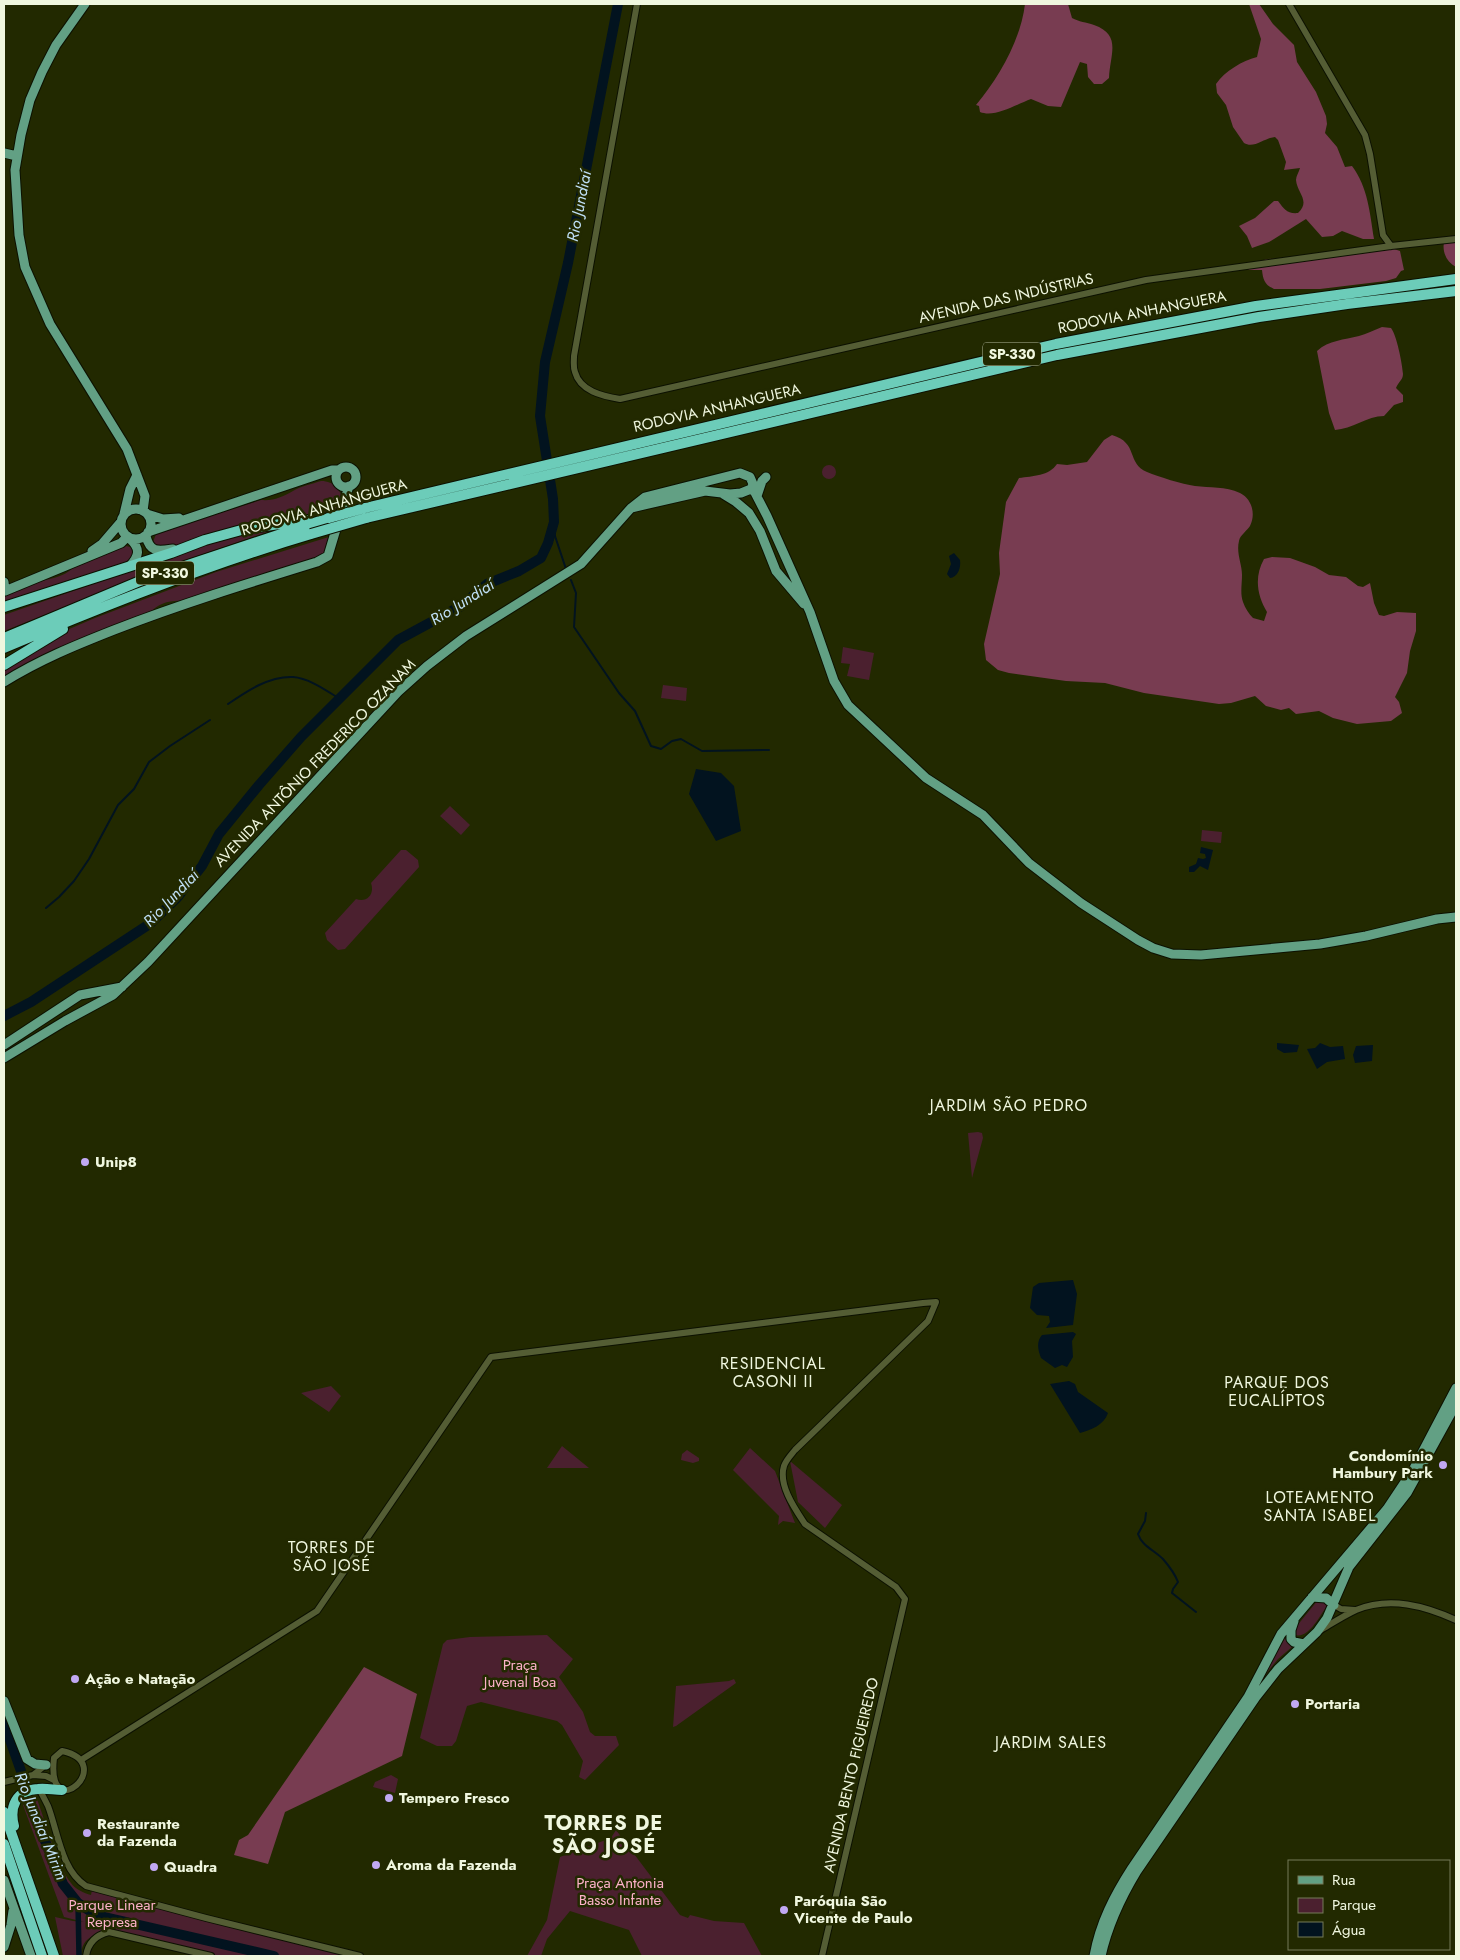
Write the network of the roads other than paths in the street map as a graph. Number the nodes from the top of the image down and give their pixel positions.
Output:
1 (85, 4) edge
2 (637, 4) edge
3 (1289, 4) edge
4 (4, 153) edge
5 (17, 156) junction
6 (1456, 239) edge
7 (1391, 246) junction
8 (1456, 279) edge
9 (1456, 292) edge
10 (574, 463) junction
11 (338, 470) junction
12 (137, 475) junction
13 (314, 476) junction
14 (766, 476) dead end
15 (722, 478) junction
16 (342, 484) junction
17 (752, 487) junction
18 (683, 492) junction
19 (719, 492) junction
20 (757, 496) junction
21 (145, 512) junction
22 (365, 513) junction
23 (124, 514) junction
24 (329, 518) junction
25 (184, 519) junction
26 (120, 523) junction
27 (148, 534) junction
28 (128, 538) junction
29 (183, 547) junction
30 (86, 556) junction
31 (130, 566) junction
32 (790, 567) junction
33 (776, 572) junction
34 (4, 588) edge
35 (117, 600) junction
36 (4, 608) edge
37 (810, 612) junction
38 (4, 638) edge
39 (4, 648) edge
40 (4, 665) edge
41 (4, 682) edge
42 (1456, 917) edge
43 (122, 987) junction
44 (77, 997) junction
45 (83, 1012) junction
46 (4, 1045) edge
47 (4, 1058) edge
48 (1456, 1388) edge
49 (1456, 1404) edge
50 (1312, 1597) junction
51 (1334, 1605) junction
52 (1356, 1610) junction
53 (1295, 1619) junction
54 (1456, 1620) edge
55 (1317, 1632) junction
56 (1304, 1644) junction
57 (4, 1701) edge
58 (54, 1758) junction
59 (81, 1760) junction
60 (46, 1765) junction
61 (32, 1776) junction
62 (4, 1782) edge
63 (52, 1785) junction
64 (37, 1789) junction
65 (62, 1790) joint
66 (48, 1806) junction
67 (4, 1812) edge
68 (4, 1844) edge
69 (4, 1880) edge
70 (33, 1897) junction
71 (13, 1906) junction
72 (4, 1947) edge
73 (31, 1956) edge
74 (42, 1956) edge
75 (54, 1956) edge
76 (86, 1956) edge
77 (211, 1956) edge
78 (360, 1956) edge
79 (822, 1956) edge
80 (1094, 1956) edge
81 (1101, 1956) edge

1 - 5 main road
2 - 7 street, AVENIDA DAS INDÚSTRIAS
3 - 7 street
4 - 5 main road
5 - 12 main road
6 - 7 street, AVENIDA DAS INDÚSTRIAS
8 - 10 highway, RODOVIA ANHANGUERA / SP-330
9 - 10 highway, RODOVIA ANHANGUERA / SP-330
10 - 22 highway, RODOVIA ANHANGUERA / SP-330
10 - 22 highway, RODOVIA ANHANGUERA / SP-330
11 - 13 main road
11 - 16 main road
11 - 16 main road
12 - 21 main road
12 - 23 main road
13 - 16 main road
13 - 25 main road
14 - 20 main road
15 - 17 main road
15 - 18 main road
15 - 19 main road
16 - 41 main road
17 - 19 main road
17 - 20 main road
18 - 19 main road
18 - 43 main road, AVENIDA ANTÔNIO FREDERICO OZANAM
19 - 33 main road
20 - 32 main road
21 - 23 main road
21 - 25 main road
21 - 27 main road
22 - 24 highway, RODOVIA ANHANGUERA / SP-330, bridge
22 - 35 highway, RODOVIA ANHANGUERA / SP-330, bridge
23 - 26 main road
24 - 29 highway
24 - 38 highway, RODOVIA ANHANGUERA / SP-330
25 - 27 main road
26 - 28 main road
26 - 30 main road
27 - 28 main road
27 - 29 main road
28 - 30 main road
28 - 31 main road
29 - 31 highway
30 - 34 main road
31 - 36 highway
32 - 33 main road
32 - 37 main road
33 - 37 main road
35 - 39 highway, RODOVIA ANHANGUERA / SP-330
35 - 40 highway
37 - 42 main road
43 - 44 main road
43 - 45 main road, AVENIDA ANTÔNIO FREDERICO OZANAM
44 - 45 main road
44 - 46 main road
45 - 47 main road, AVENIDA ANTÔNIO FREDERICO OZANAM
48 - 50 main road
49 - 51 main road
50 - 51 main road
50 - 53 main road
51 - 52 street
51 - 55 main road
52 - 54 street
52 - 55 street
53 - 56 main road
53 - 80 main road
55 - 56 main road
56 - 81 main road
57 - 60 main road
58 - 59 street
58 - 60 street
58 - 63 street
59 - 65 street
59 - 79 street, AVENIDA BENTO FIGUEIREDO
60 - 61 street
61 - 62 street
61 - 63 street
63 - 64 highway
63 - 65 highway
63 - 66 street
64 - 66 street
64 - 70 highway
66 - 78 street
67 - 70 highway
68 - 74 highway
69 - 71 main road
70 - 75 highway
71 - 72 main road
71 - 73 main road
76 - 77 street

